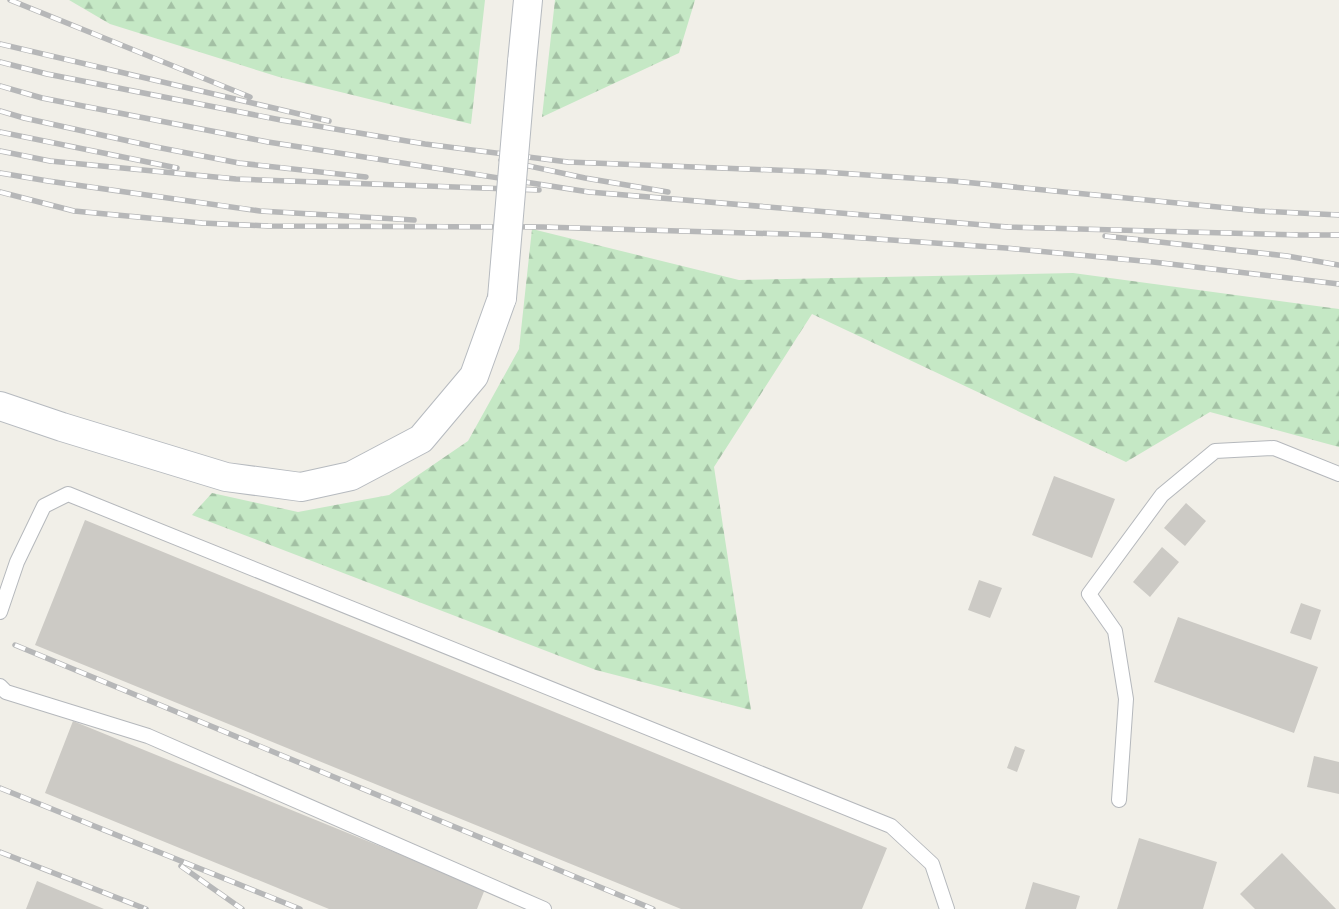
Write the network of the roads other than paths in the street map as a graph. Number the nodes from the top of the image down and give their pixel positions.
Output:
1 (528, 0) edge
2 (0, 406) edge
3 (1339, 474) edge
4 (0, 612) edge
5 (0, 686) edge
6 (1119, 800) dead end
7 (539, 908) edge
8 (947, 909) edge

1 - 2 main road, bridge
3 - 6 lane
4 - 8 lane
5 - 7 lane

